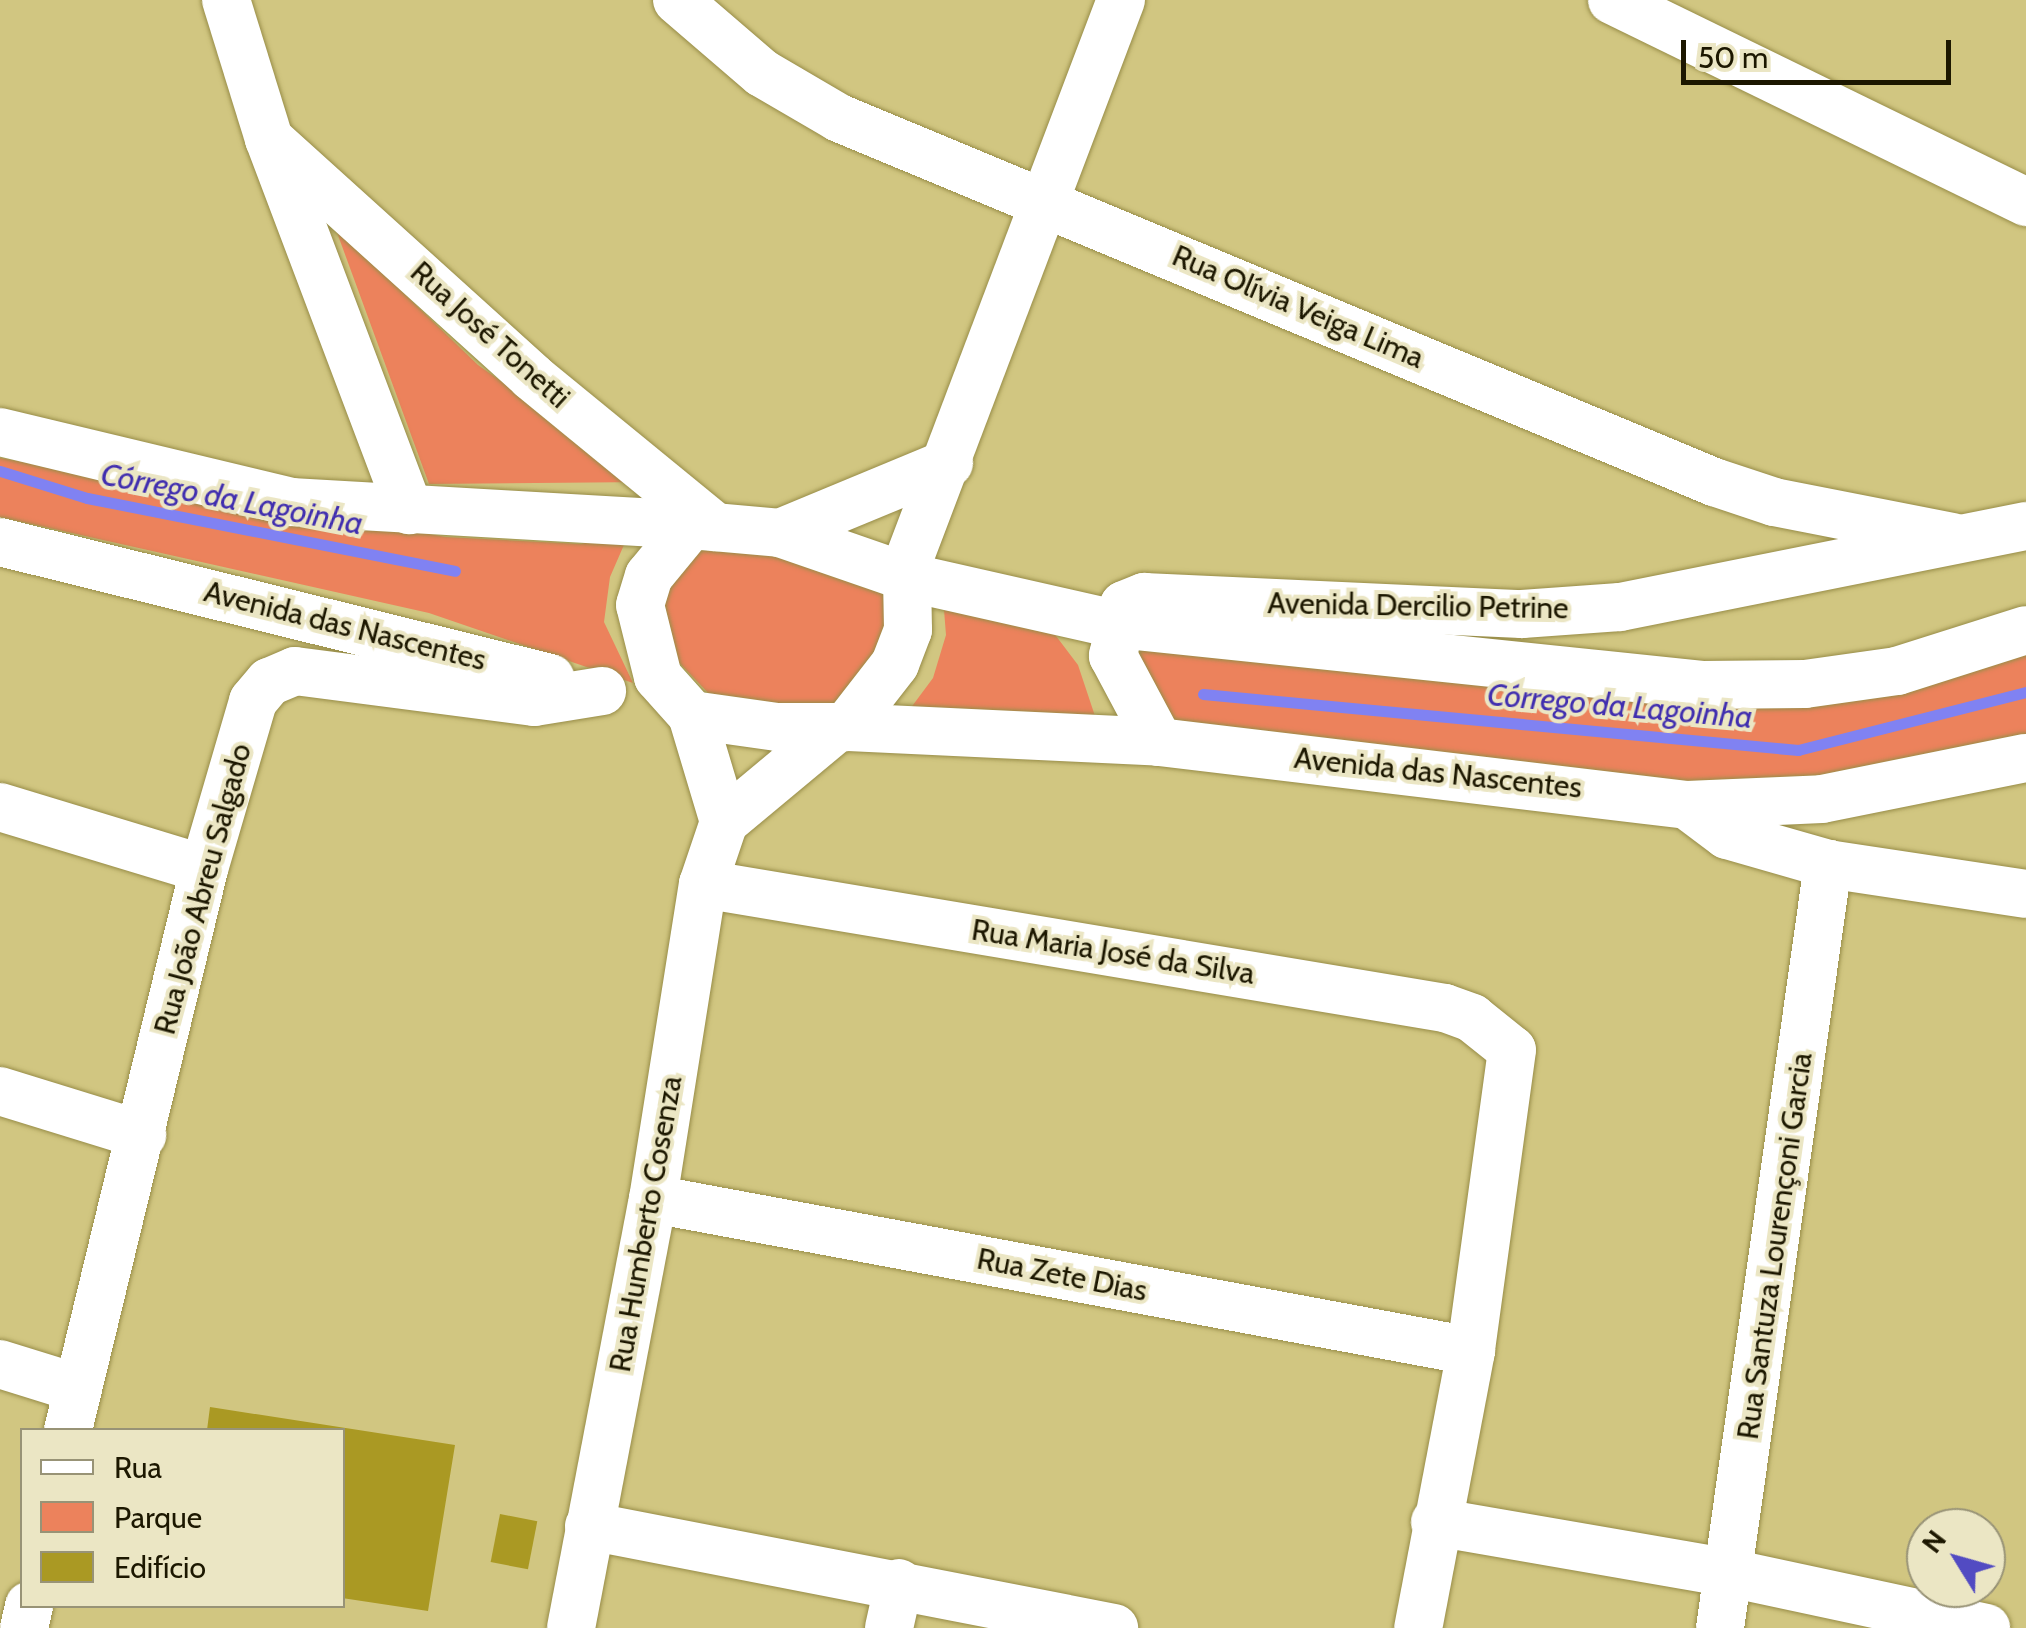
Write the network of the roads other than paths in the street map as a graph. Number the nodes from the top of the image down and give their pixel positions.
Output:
1 (226, 0) edge
2 (678, 0) edge
3 (1121, 0) edge
4 (1612, 0) edge
5 (269, 139) junction
6 (1043, 199) junction
7 (2026, 202) edge
8 (0, 432) edge
9 (949, 463) junction
10 (409, 510) junction
11 (703, 526) junction
12 (2026, 526) edge
13 (780, 533) junction
14 (1953, 537) junction
15 (0, 542) edge
16 (905, 576) junction
17 (1116, 624) junction
18 (2026, 630) edge
19 (602, 691) junction
20 (690, 714) junction
21 (842, 728) junction
22 (1159, 742) junction
23 (2026, 758) edge
24 (1688, 805) junction
25 (0, 807) edge
26 (724, 822) junction
27 (1828, 864) junction
28 (204, 869) junction
29 (702, 884) junction
30 (2026, 894) edge
31 (0, 1091) edge
32 (142, 1135) junction
33 (654, 1198) junction
34 (1470, 1351) junction
35 (0, 1364) edge
36 (73, 1409) edge
37 (1435, 1522) junction
38 (589, 1526) junction
39 (1730, 1573) junction
40 (894, 1606) edge
41 (571, 1628) edge
42 (1114, 1628) edge
43 (1418, 1628) edge
44 (1720, 1628) edge
45 (1986, 1628) edge

1 - 5 street
2 - 6 street, Rua Olívia Veiga Lima
3 - 6 street
4 - 7 street
5 - 10 street
5 - 11 street, Rua José Tonetti
6 - 9 street
6 - 14 street, Rua Olívia Veiga Lima
8 - 10 street
9 - 13 street
9 - 16 street
10 - 11 street
11 - 13 street
11 - 20 street
12 - 14 street, Avenida Dercilio Petrine
13 - 16 street
14 - 17 street, Avenida Dercilio Petrine
15 - 19 street, Avenida das Nascentes
16 - 17 street
16 - 21 street
17 - 18 street
17 - 22 street
19 - 20 street, Avenida das Nascentes
19 - 28 street, Rua João Abreu Salgado
20 - 21 street
20 - 26 street
21 - 22 street, Avenida das Nascentes
21 - 26 street
22 - 24 street, Avenida das Nascentes
23 - 24 street, Avenida das Nascentes
24 - 27 street
25 - 28 street
26 - 29 street, Rua Humberto Cosenza
27 - 30 street
27 - 39 street, Rua Santuza Lourençoni Garcia
28 - 32 street, Rua João Abreu Salgado
29 - 33 street, Rua Humberto Cosenza
29 - 34 street, Rua Maria José da Silva
31 - 32 street
32 - 36 street, Rua João Abreu Salgado
33 - 34 street, Rua Zete Dias
33 - 38 street, Rua Humberto Cosenza
34 - 37 street
35 - 36 street
37 - 39 street
37 - 43 street
38 - 40 street
38 - 41 street, Rua Humberto Cosenza
39 - 44 street, Rua Santuza Lourençoni Garcia
39 - 45 street
40 - 42 street

